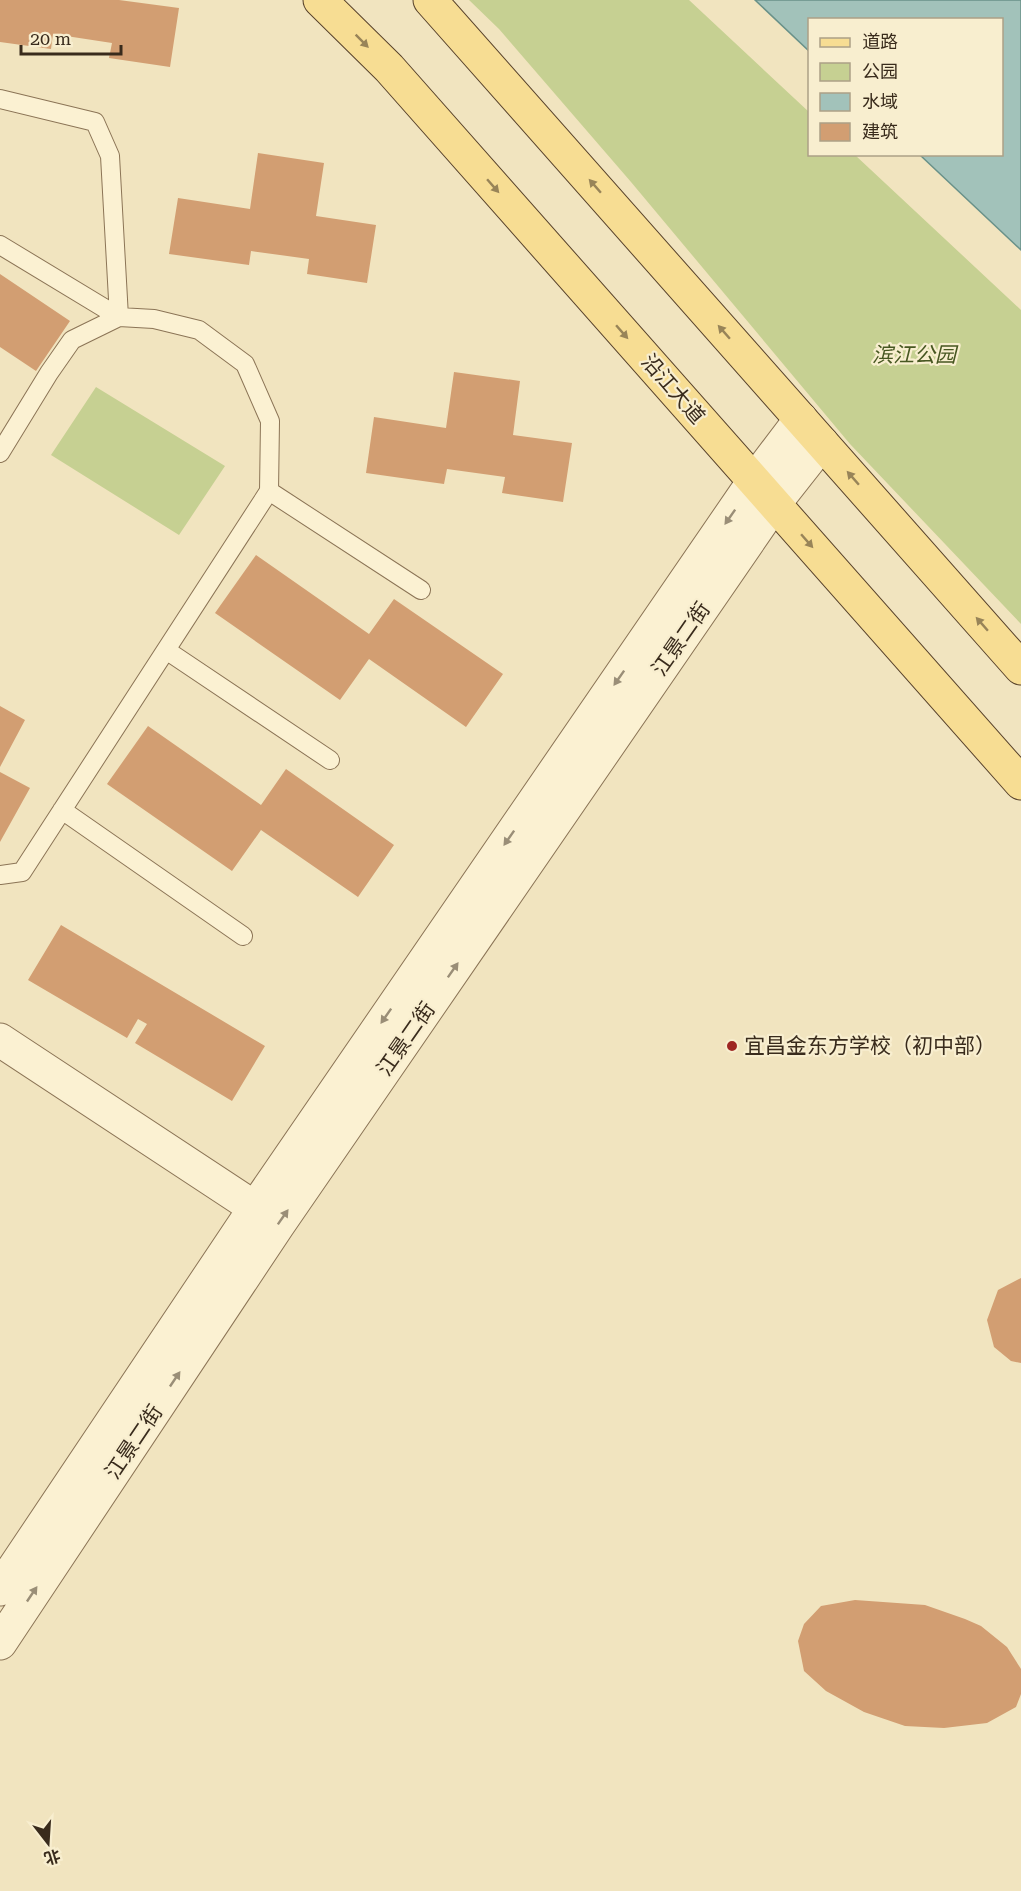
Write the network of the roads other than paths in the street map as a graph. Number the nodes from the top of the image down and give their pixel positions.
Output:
1 (320, 0) edge
2 (430, 0) edge
3 (0, 99) edge
4 (0, 245) edge
5 (119, 317) junction
6 (812, 431) junction
7 (0, 453) edge
8 (269, 491) junction
9 (764, 493) junction
10 (421, 590) dead end
11 (166, 650) junction
12 (1021, 668) edge
13 (330, 760) dead end
14 (1021, 783) edge
15 (62, 810) junction
16 (0, 875) edge
17 (243, 936) dead end
18 (0, 1040) edge
19 (255, 1208) junction
20 (0, 1589) edge
21 (0, 1643) edge

1 -> 9 main road, 沿江大道
6 -> 2 main road
3 - 5 lane
4 - 5 lane
5 - 7 lane
5 - 8 lane
6 - 9 street, 江景二街
12 -> 6 main road
8 - 10 lane
8 - 11 lane
9 -> 14 main road, 沿江大道
9 -> 19 street, 江景二街
21 -> 9 street, 江景二街
11 - 13 lane
11 - 15 lane
15 - 16 lane
15 - 17 lane
18 - 19 street
19 - 20 street, 江景二街

